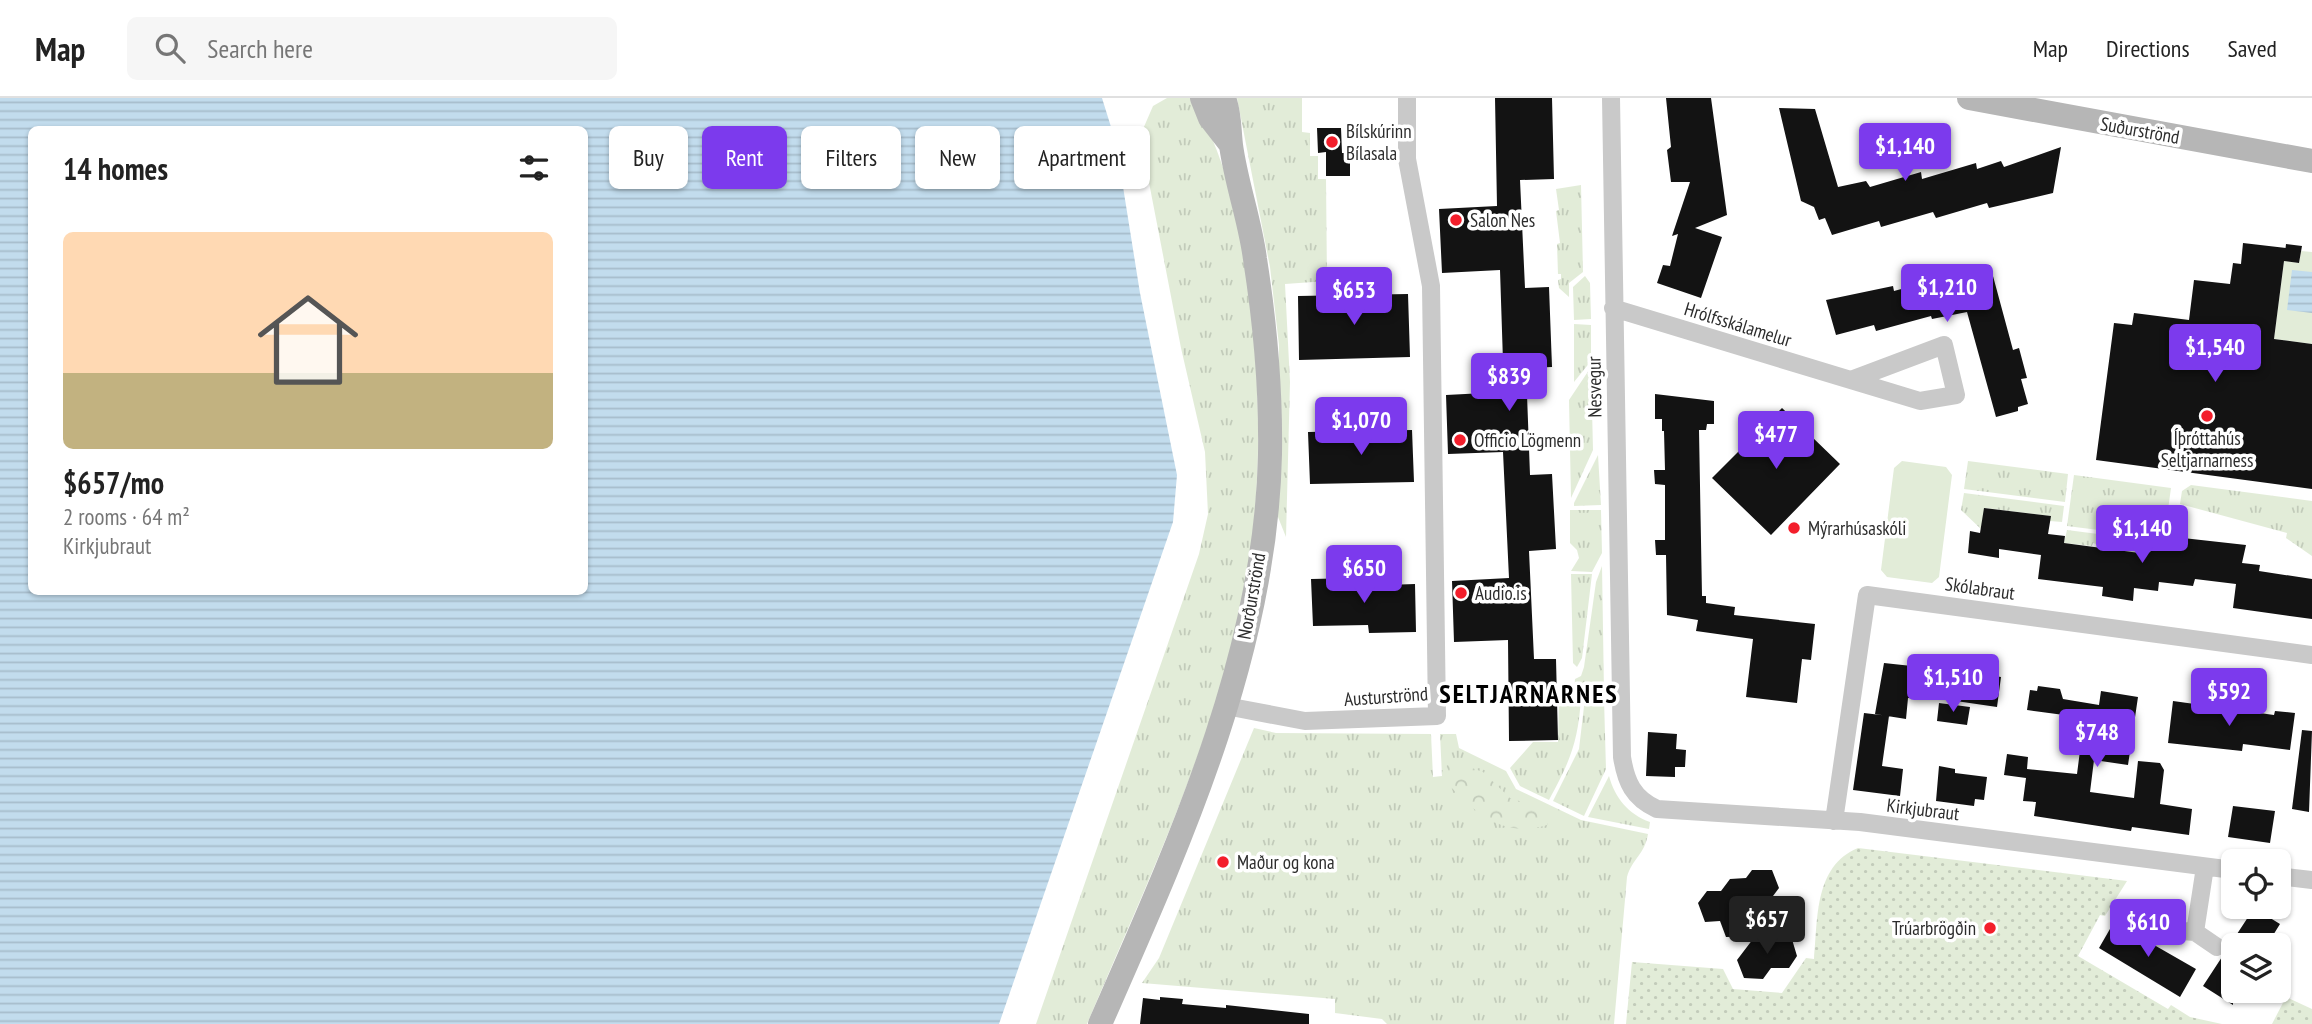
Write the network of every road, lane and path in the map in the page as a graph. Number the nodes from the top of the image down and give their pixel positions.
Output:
1 (1202, 98) edge
2 (1406, 98) edge
3 (1611, 98) edge
4 (1969, 98) edge
5 (1228, 102) edge
6 (1231, 145) junction
7 (2312, 161) edge
8 (1613, 308) junction
9 (1851, 380) junction
10 (2312, 655) edge
11 (1226, 706) junction
12 (1637, 797) joint
13 (1834, 821) junction
14 (2205, 867) junction
15 (2221, 869) edge
16 (2291, 878) edge
17 (2312, 880) edge
18 (2155, 929) dead end
19 (2195, 932) junction
20 (2217, 947) dead end
21 (1100, 1024) edge

1 - 6 street, Norðurströnd
2 - 11 street, Austurströnd
3 - 8 street, Nesvegur
4 - 7 street, Suðurströnd
5 - 6 street, Norðurströnd
6 - 11 street, Norðurströnd
8 - 9 street, Hrólfsskálamelur
8 - 12 street, Nesvegur
9 - 9 street, Hrólfsskálamelur
10 - 13 street, Skólabraut
11 - 21 street, Norðurströnd
12 - 13 street, Kirkjubraut
13 - 14 street, Kirkjubraut
14 - 15 street, Kirkjubraut
14 - 19 street
16 - 17 street
18 - 19 street
19 - 20 street

